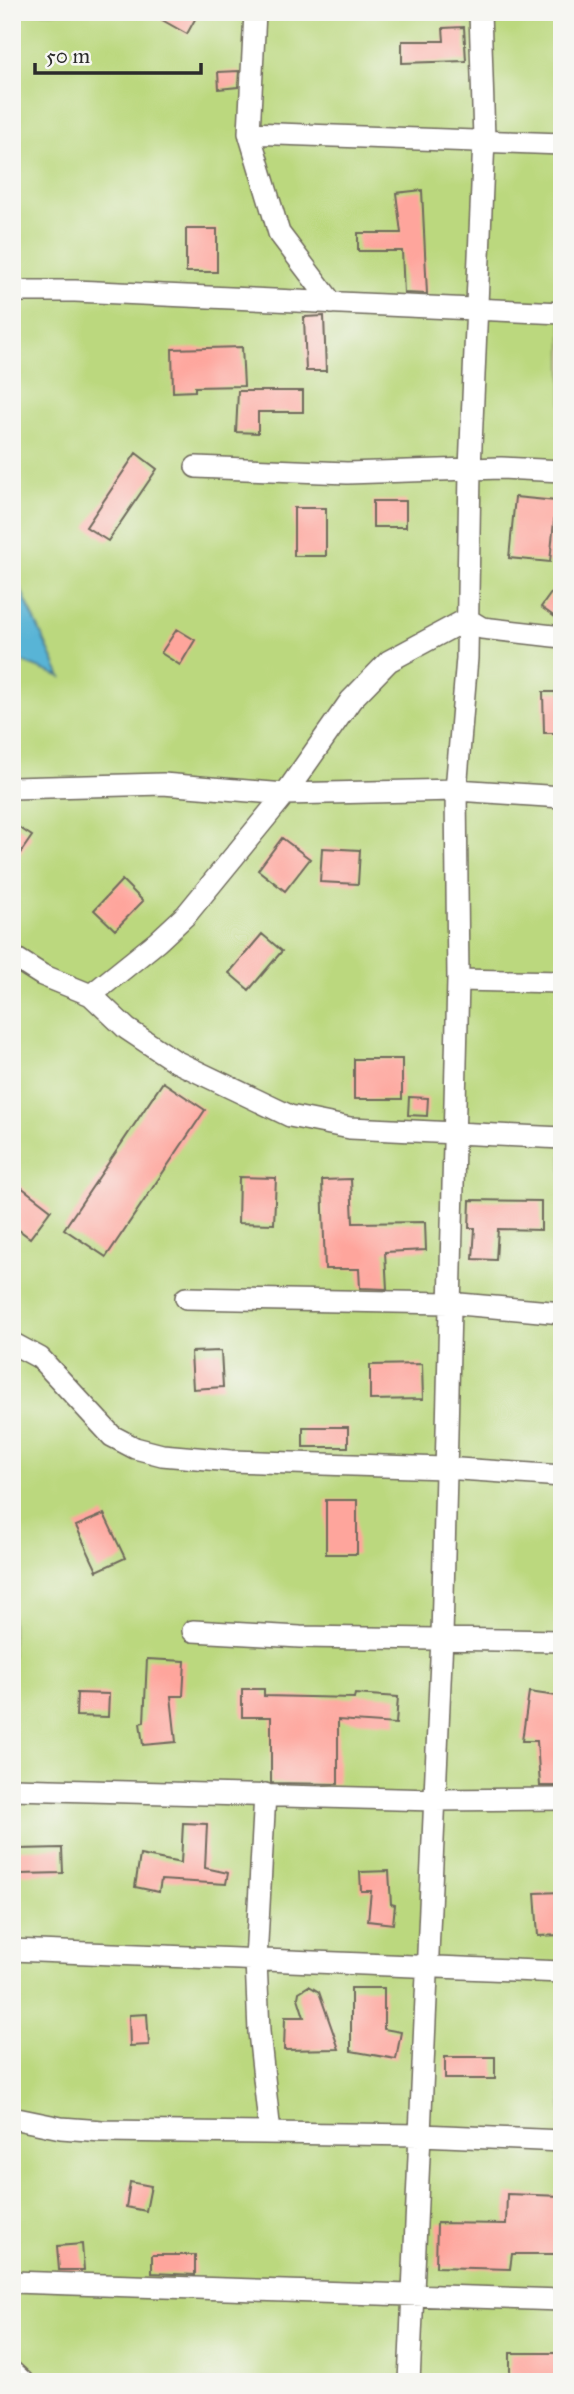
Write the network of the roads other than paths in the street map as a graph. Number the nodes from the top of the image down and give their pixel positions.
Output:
1 (255, 12) edge
2 (481, 12) edge
3 (249, 133) junction
4 (484, 139) junction
5 (562, 144) edge
6 (12, 291) edge
7 (332, 303) junction
8 (478, 310) junction
9 (562, 313) edge
10 (196, 467) dead end
11 (470, 469) junction
12 (562, 471) edge
13 (467, 619) junction
14 (562, 637) edge
15 (12, 789) edge
16 (456, 790) junction
17 (285, 794) junction
18 (562, 797) edge
19 (12, 956) edge
20 (458, 980) junction
21 (562, 982) edge
22 (91, 995) junction
23 (455, 1133) junction
24 (562, 1138) edge
25 (186, 1298) dead end
26 (448, 1303) junction
27 (562, 1313) edge
28 (12, 1343) edge
29 (444, 1468) junction
30 (562, 1476) edge
31 (192, 1631) dead end
32 (442, 1637) junction
33 (562, 1641) edge
34 (12, 1789) edge
35 (265, 1794) junction
36 (562, 1799) edge
37 (434, 1800) junction
38 (12, 1950) edge
39 (256, 1960) junction
40 (428, 1968) junction
41 (562, 1972) edge
42 (12, 2118) edge
43 (271, 2133) junction
44 (421, 2136) junction
45 (562, 2141) edge
46 (12, 2282) edge
47 (411, 2297) junction
48 (562, 2300) edge
49 (12, 2372) edge
50 (23, 2382) edge
51 (409, 2382) edge

1 - 3 street
2 - 4 street
3 - 4 street
3 - 7 street
4 - 5 street
4 - 8 street
6 - 7 street
7 - 8 street
8 - 9 street
8 - 11 street
10 - 11 street
11 - 12 street
11 - 13 street
13 - 14 street
13 - 16 street
13 - 17 street
15 - 17 street
16 - 17 street
16 - 18 street
16 - 20 street
17 - 22 street
19 - 22 street
20 - 21 street
20 - 23 street
22 - 23 street
23 - 24 street
23 - 26 street
25 - 26 street
26 - 27 street
26 - 29 street
28 - 29 street
29 - 30 street
29 - 32 street
31 - 32 street
32 - 33 street
32 - 37 street
34 - 35 street
35 - 37 street
35 - 39 street
36 - 37 street
37 - 40 street
38 - 39 street
39 - 40 street
39 - 43 street
40 - 41 street
40 - 44 street
42 - 43 street
43 - 44 street
44 - 45 street
44 - 47 street
46 - 47 street
47 - 48 street
47 - 51 street
49 - 50 street

